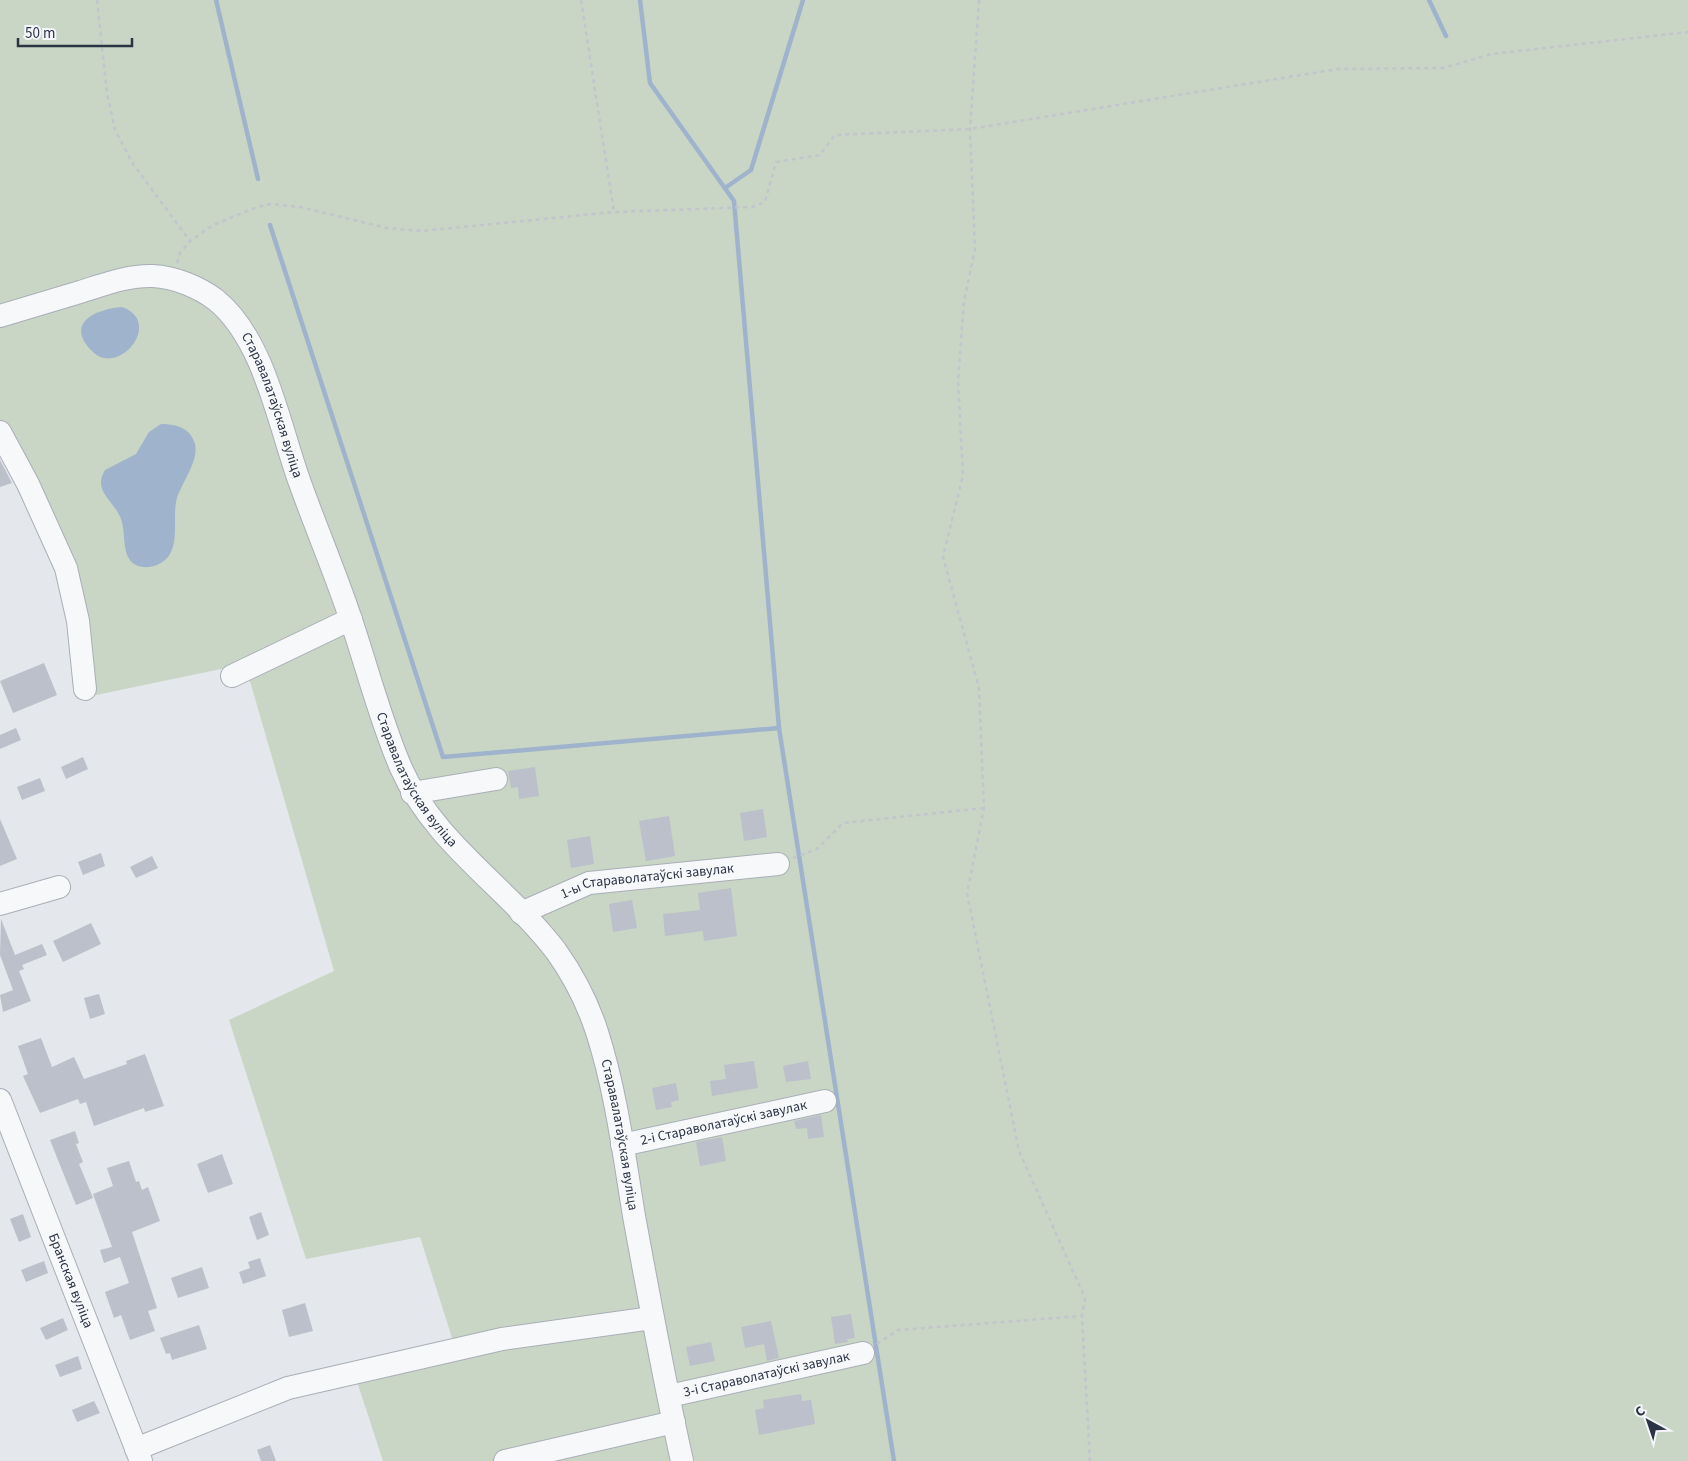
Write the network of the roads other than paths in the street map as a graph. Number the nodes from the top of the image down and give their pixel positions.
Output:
1 (0, 316) edge
2 (0, 432) edge
3 (351, 619) junction
4 (232, 676) dead end
5 (85, 689) dead end
6 (496, 779) dead end
7 (412, 793) junction
8 (778, 864) road end
9 (59, 887) dead end
10 (0, 904) edge
11 (521, 913) junction
12 (0, 1100) edge
13 (824, 1101) dead end
14 (622, 1145) junction
15 (652, 1318) junction
16 (863, 1352) road end
17 (669, 1396) junction
18 (674, 1422) junction
19 (138, 1455) edge
20 (505, 1461) edge
21 (682, 1461) edge

1 - 3 street, Старавалатаўская вуліца
2 - 5 street
3 - 4 street
3 - 7 street, Старавалатаўская вуліца
6 - 7 street
7 - 11 street, Старавалатаўская вуліца
8 - 11 street, 1-ы Стараволатаўскі завулак
9 - 10 street
11 - 14 street, Старавалатаўская вуліца
12 - 19 street, Бранская вуліца
13 - 14 street, 2-і Стараволатаўскі завулак
14 - 15 street, Старавалатаўская вуліца
15 - 17 street, Старавалатаўская вуліца
15 - 19 street
16 - 17 street, 3-і Стараволатаўскі завулак
17 - 18 street, Старавалатаўская вуліца
18 - 20 street
18 - 21 street, Старавалатаўская вуліца

